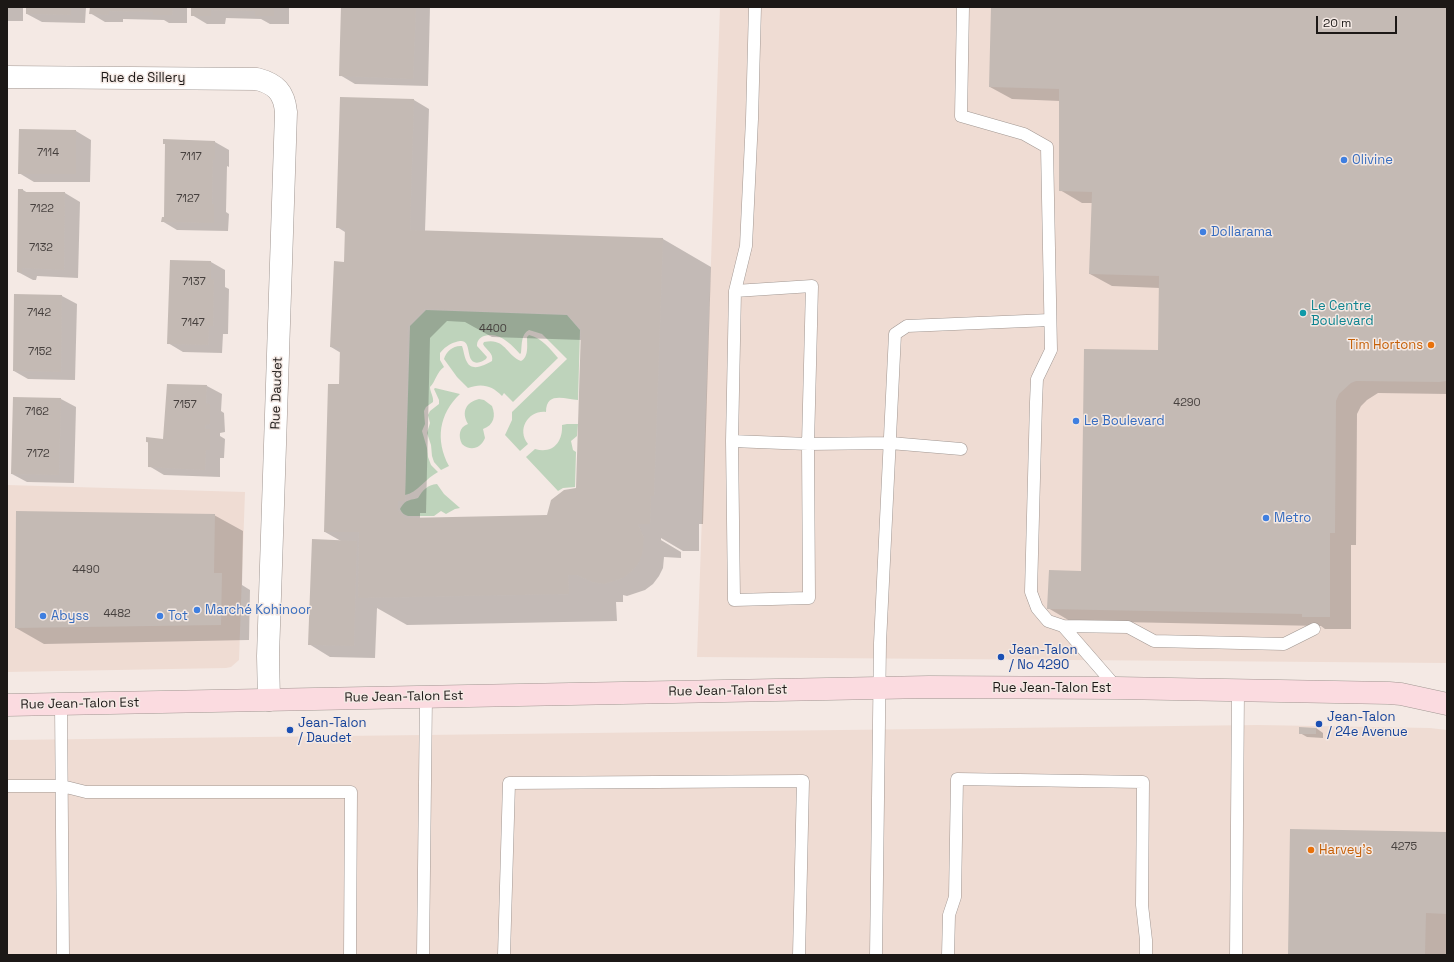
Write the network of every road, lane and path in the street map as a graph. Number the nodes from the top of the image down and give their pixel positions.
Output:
1 (755, 7) edge
2 (962, 7) edge
3 (7, 77) edge
4 (277, 88) joint
5 (735, 291) junction
6 (1050, 320) junction
7 (732, 442) junction
8 (890, 443) junction
9 (808, 444) junction
10 (961, 449) dead end
11 (1062, 626) junction
12 (1314, 629) dead end
13 (880, 688) junction
14 (1117, 688) junction
15 (1238, 690) junction
16 (426, 697) junction
17 (269, 700) junction
18 (61, 704) junction
19 (1447, 704) edge
20 (7, 705) edge
21 (7, 786) edge
22 (62, 786) junction
23 (63, 955) edge
24 (350, 955) edge
25 (423, 955) edge
26 (504, 955) edge
27 (799, 955) edge
28 (876, 955) edge
29 (948, 955) edge
30 (1146, 955) edge
31 (1236, 955) edge

1 - 5 lane
2 - 6 lane
3 - 4 street, Rue de Sillery
4 - 17 street, Rue Daudet
5 - 7 lane
5 - 9 lane
6 - 8 lane
6 - 11 lane
7 - 9 lane
7 - 9 lane
8 - 9 lane
8 - 10 lane
8 - 13 lane
11 - 12 lane
11 - 14 lane
13 - 14 main road, Rue Jean-Talon Est
13 - 16 main road, Rue Jean-Talon Est
13 - 28 lane
14 - 15 main road, Rue Jean-Talon Est
15 - 19 main road, Rue Jean-Talon Est
15 - 31 lane
16 - 17 main road, Rue Jean-Talon Est
16 - 25 lane
17 - 18 main road, Rue Jean-Talon Est
18 - 20 main road, Rue Jean-Talon Est
18 - 22 lane
21 - 22 lane
22 - 23 lane
22 - 24 lane
26 - 27 lane
29 - 30 lane

